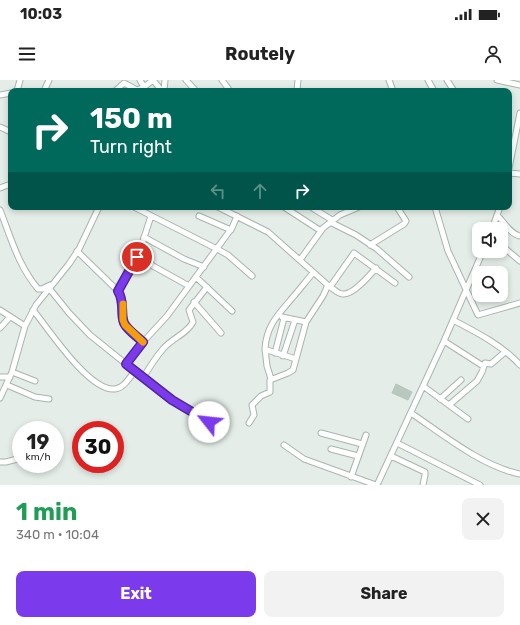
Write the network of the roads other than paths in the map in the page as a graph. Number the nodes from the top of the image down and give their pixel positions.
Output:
1 (140, 80) edge
2 (153, 80) edge
3 (186, 80) edge
4 (497, 80) edge
5 (520, 85) edge
6 (144, 87) joint
7 (118, 88) edge
8 (134, 88) edge
9 (160, 88) edge
10 (193, 88) edge
11 (520, 113) edge
12 (512, 153) edge
13 (0, 210) edge
14 (98, 210) edge
15 (140, 210) edge
16 (224, 210) edge
17 (289, 210) edge
18 (315, 210) edge
19 (351, 210) edge
20 (399, 210) edge
21 (436, 210) edge
22 (499, 210) edge
23 (497, 215) junction
24 (152, 216) junction
25 (199, 216) dead end
26 (237, 216) junction
27 (331, 221) junction
28 (494, 222) edge
29 (231, 230) junction
30 (321, 231) junction
31 (520, 236) edge
32 (144, 237) junction
33 (370, 245) junction
34 (217, 249) junction
35 (77, 251) junction
36 (508, 251) edge
37 (137, 257) junction
38 (480, 258) edge
39 (300, 260) junction
40 (520, 261) edge
41 (204, 267) junction
42 (376, 268) junction
43 (313, 273) junction
44 (252, 276) dead end
45 (196, 277) junction
46 (409, 277) dead end
47 (54, 282) junction
48 (395, 283) dead end
49 (189, 286) junction
50 (329, 286) junction
51 (207, 287) junction
52 (49, 288) junction
53 (118, 291) junction
54 (466, 291) junction
55 (194, 302) junction
56 (520, 303) edge
57 (0, 310) edge
58 (33, 310) junction
59 (232, 311) dead end
60 (276, 316) junction
61 (10, 317) junction
62 (284, 318) junction
63 (294, 320) junction
64 (453, 320) junction
65 (306, 322) junction
66 (25, 326) junction
67 (0, 328) edge
68 (221, 332) dead end
69 (444, 340) junction
70 (143, 342) junction
71 (265, 349) junction
72 (505, 352) junction
73 (274, 353) junction
74 (283, 356) junction
75 (296, 359) junction
76 (126, 364) junction
77 (520, 365) edge
78 (483, 366) junction
79 (135, 371) junction
80 (11, 374) junction
81 (0, 377) edge
82 (143, 378) junction
83 (271, 379) junction
84 (461, 380) dead end
85 (35, 381) dead end
86 (7, 385) junction
87 (423, 386) junction
88 (0, 398) edge
89 (49, 399) dead end
90 (440, 399) junction
91 (448, 405) junction
92 (411, 413) junction
93 (468, 419) dead end
94 (209, 422) dead end
95 (249, 423) dead end
96 (321, 434) dead end
97 (366, 435) dead end
98 (397, 443) junction
99 (362, 444) junction
100 (284, 445) dead end
101 (331, 449) dead end
102 (358, 456) junction
103 (391, 456) junction
104 (12, 460) edge
105 (0, 462) edge
106 (520, 474) edge
107 (351, 477) junction
108 (377, 485) edge
109 (423, 485) edge
110 (480, 485) edge

1 - 6 street
2 - 6 street
2 - 9 street
3 - 10 street
4 - 5 street
7 - 8 street
11 - 12 street
13 - 47 street
14 - 35 street
15 - 24 street
16 - 26 street
17 - 30 street
18 - 27 street
19 - 27 street
20 - 33 street
21 - 54 street
22 - 23 street
23 - 28 street
23 - 31 street
24 - 32 street
24 - 34 street
25 - 29 street
26 - 29 street
26 - 39 street
27 - 30 street
27 - 33 street
29 - 34 street
30 - 39 street
32 - 37 street
32 - 41 street
33 - 46 street
34 - 41 street
34 - 44 street
35 - 47 street
35 - 53 street
36 - 40 street
37 - 49 street
37 - 53 street
38 - 54 street
39 - 43 street
41 - 45 street
42 - 48 street
42 - 50 street
42 - 50 street
43 - 50 street
43 - 60 street
45 - 49 street
45 - 51 street
47 - 52 street
49 - 70 street
50 - 65 street
51 - 55 street
51 - 59 street
52 - 58 street
52 - 76 street
53 - 70 street
54 - 56 street
54 - 64 street
55 - 68 street
55 - 82 street
57 - 61 street
58 - 66 street
58 - 79 street
60 - 62 street
60 - 71 street
61 - 66 street
61 - 67 street
62 - 63 street
62 - 73 street
63 - 65 street
63 - 74 street
64 - 69 street
64 - 72 street
65 - 75 street
66 - 80 street
69 - 78 street
69 - 87 street
70 - 76 street
71 - 73 street
71 - 83 street
72 - 77 street
72 - 78 street
73 - 74 street
74 - 75 street
75 - 83 street
76 - 79 street
78 - 91 street
79 - 82 street
80 - 81 street
80 - 85 street
80 - 86 street
82 - 94 street
83 - 95 street
84 - 90 street
86 - 88 street
86 - 89 street
87 - 90 street
87 - 92 street
90 - 91 street
91 - 93 street
92 - 98 street
92 - 106 street
96 - 99 street
97 - 99 street
98 - 103 street
98 - 110 street
99 - 102 street
100 - 107 street
101 - 102 street
102 - 107 street
103 - 108 street
103 - 109 street
104 - 105 street
107 - 108 street

